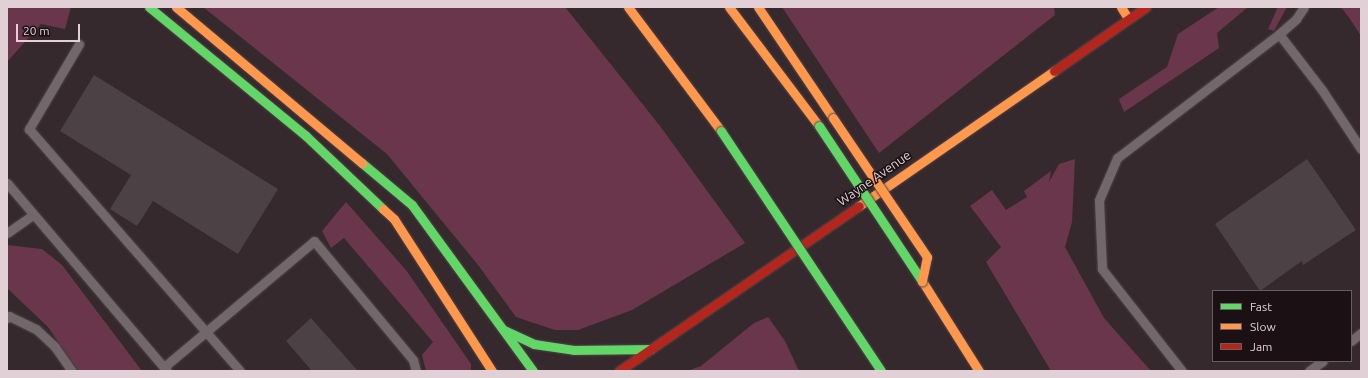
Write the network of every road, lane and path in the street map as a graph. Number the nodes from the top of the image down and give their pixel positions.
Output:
1 (149, 7) edge
2 (176, 7) edge
3 (628, 7) edge
4 (729, 7) edge
5 (758, 7) edge
6 (1121, 7) edge
7 (1146, 7) edge
8 (1304, 7) edge
9 (1128, 18) junction
10 (1279, 34) junction
11 (79, 44) dead end
12 (1361, 149) edge
13 (7, 183) edge
14 (33, 215) junction
15 (7, 233) edge
16 (922, 281) junction
17 (7, 318) edge
18 (502, 329) junction
19 (206, 332) junction
20 (1361, 333) edge
21 (1352, 339) edge
22 (651, 349) junction
23 (1322, 362) edge
24 (165, 369) edge
25 (72, 371) edge
26 (240, 371) edge
27 (416, 371) edge
28 (492, 371) edge
29 (532, 371) edge
30 (619, 371) edge
31 (881, 371) edge
32 (979, 371) edge
33 (1182, 371) edge
34 (1309, 371) edge

1 - 28 main road
2 - 18 main road
3 - 31 main road, bridge
4 - 16 main road, bridge
5 - 16 main road, bridge
6 - 9 main road
7 - 9 main road, Wayne Avenue
8 - 10 lane
9 - 22 main road, Wayne Avenue
10 - 12 lane
10 - 33 lane
11 - 19 lane
13 - 14 lane
14 - 15 lane
14 - 24 lane
16 - 32 main road
17 - 25 lane
18 - 22 main road
18 - 29 main road
19 - 24 lane
19 - 26 lane
19 - 27 lane
20 - 21 lane
22 - 30 main road, Wayne Avenue
23 - 34 lane

